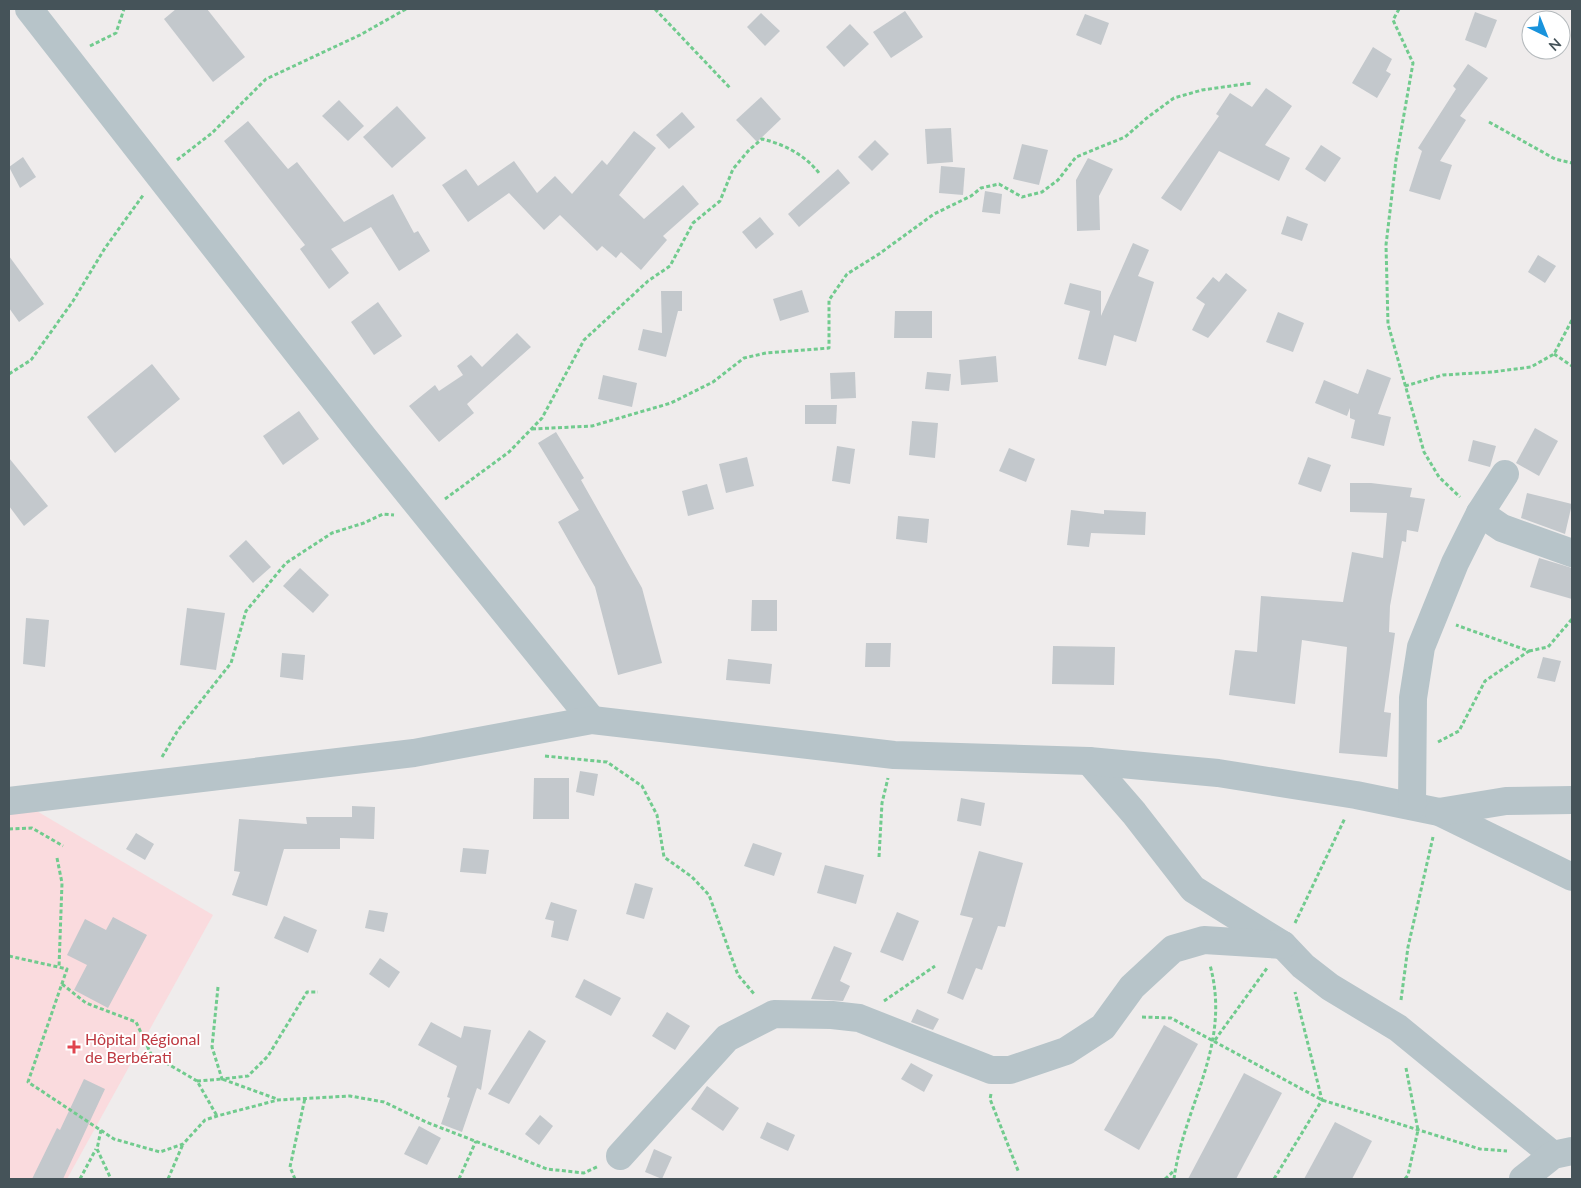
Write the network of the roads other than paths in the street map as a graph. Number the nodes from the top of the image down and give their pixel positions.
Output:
1 (29, 9) edge
2 (1505, 474) dead end
3 (1480, 513) junction
4 (1572, 553) edge
5 (592, 720) junction
6 (1089, 761) junction
7 (1572, 800) edge
8 (9, 801) edge
9 (1412, 806) junction
10 (1439, 812) junction
11 (1572, 876) edge
12 (1284, 945) junction
13 (1562, 1153) edge
14 (620, 1156) road end
15 (1523, 1179) edge

1 - 5 street
2 - 3 street
3 - 4 street
3 - 9 street
5 - 6 street
5 - 8 street
6 - 9 street
6 - 12 street
7 - 10 street
9 - 10 street
10 - 11 street
12 - 13 street
12 - 14 street
13 - 15 street

